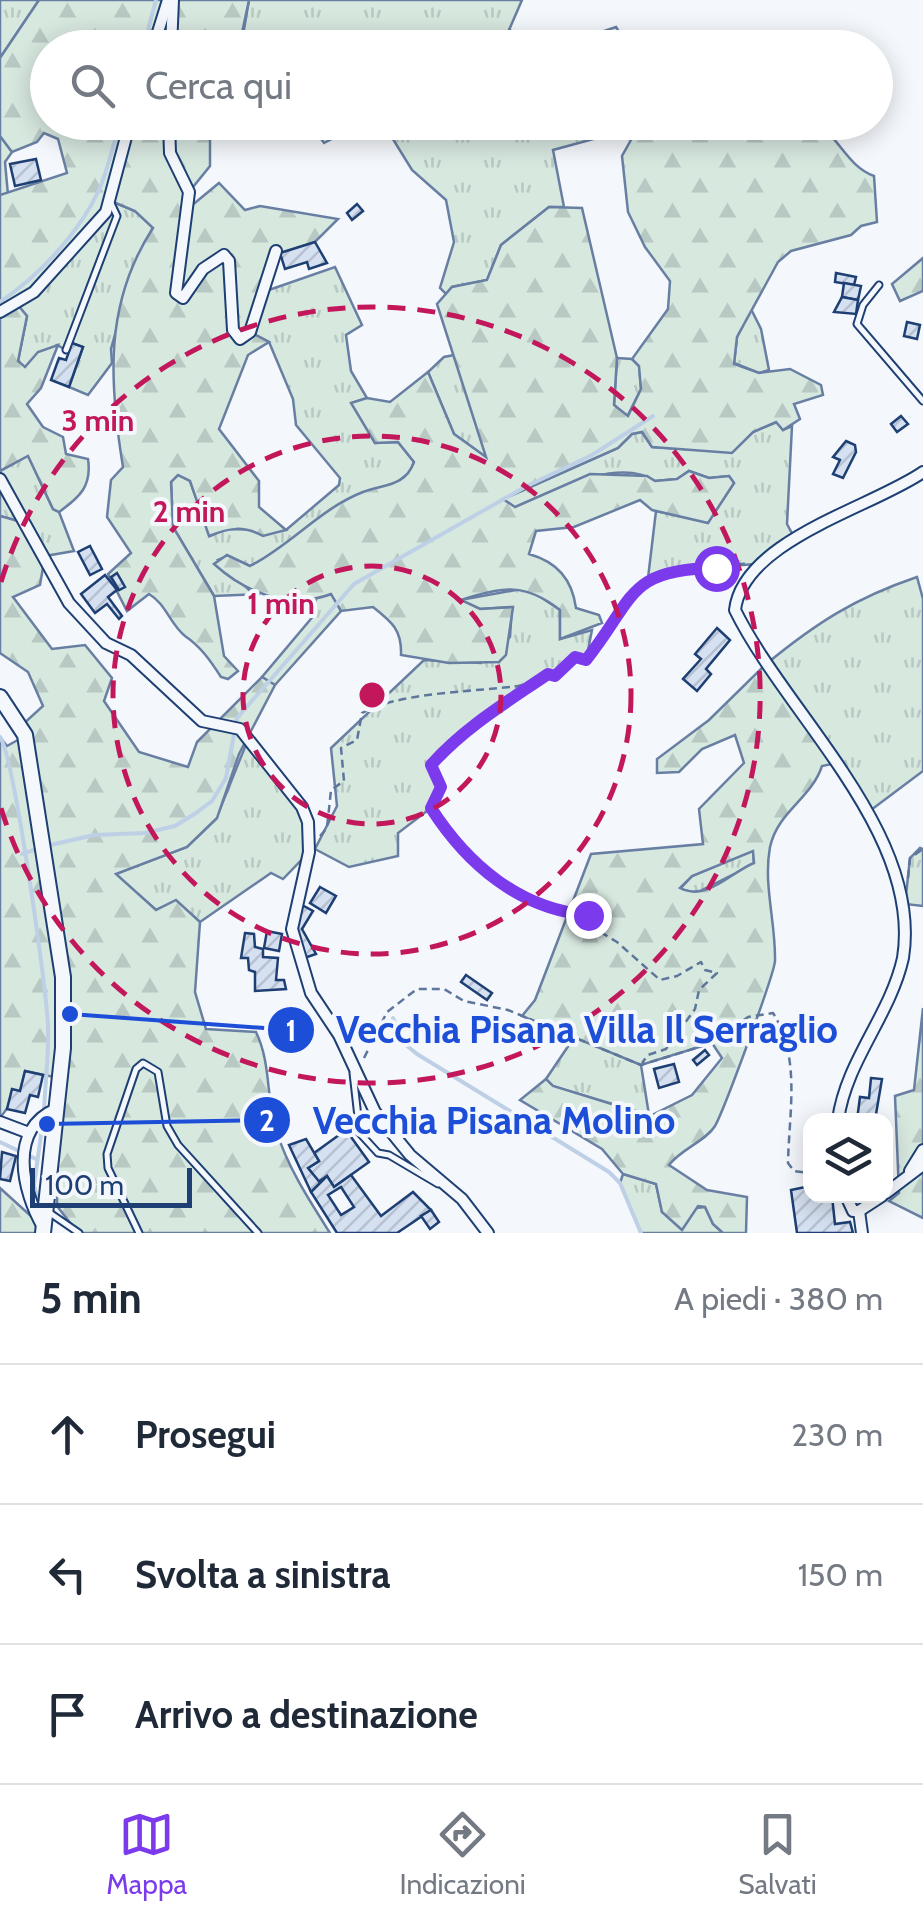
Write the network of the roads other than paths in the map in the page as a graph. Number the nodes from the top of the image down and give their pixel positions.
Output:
1 (171, 0) edge
2 (160, 30) edge
3 (171, 30) edge
4 (125, 140) edge
5 (170, 140) edge
6 (108, 200) junction
7 (276, 252) dead end
8 (879, 284) dead end
9 (0, 312) edge
10 (66, 350) dead end
11 (923, 401) edge
12 (923, 472) edge
13 (0, 479) edge
14 (0, 697) edge
15 (352, 1058) junction
16 (56, 1109) junction
17 (840, 1113) edge
18 (0, 1122) edge
19 (29, 1133) junction
20 (923, 1150) edge
21 (923, 1165) edge
22 (906, 1179) junction
23 (893, 1188) edge
24 (462, 1198) junction
25 (849, 1203) edge
26 (871, 1203) edge
27 (45, 1209) junction
28 (860, 1211) junction
29 (43, 1230) edge
30 (79, 1233) edge
31 (139, 1233) edge
32 (258, 1233) edge
33 (488, 1233) edge
34 (862, 1233) edge

1 - 2 street
1 - 3 street
4 - 6 street
5 - 7 street
6 - 9 street
6 - 10 lane
8 - 11 lane
12 - 17 street
13 - 15 street
14 - 16 main road
15 - 24 street
15 - 24 lane
16 - 19 street
16 - 27 main road
18 - 19 street
19 - 29 street
20 - 22 street
21 - 22 street
22 - 23 street
24 - 33 street
25 - 28 street
26 - 28 street
27 - 29 main road
27 - 30 lane
28 - 34 street
31 - 32 lane

